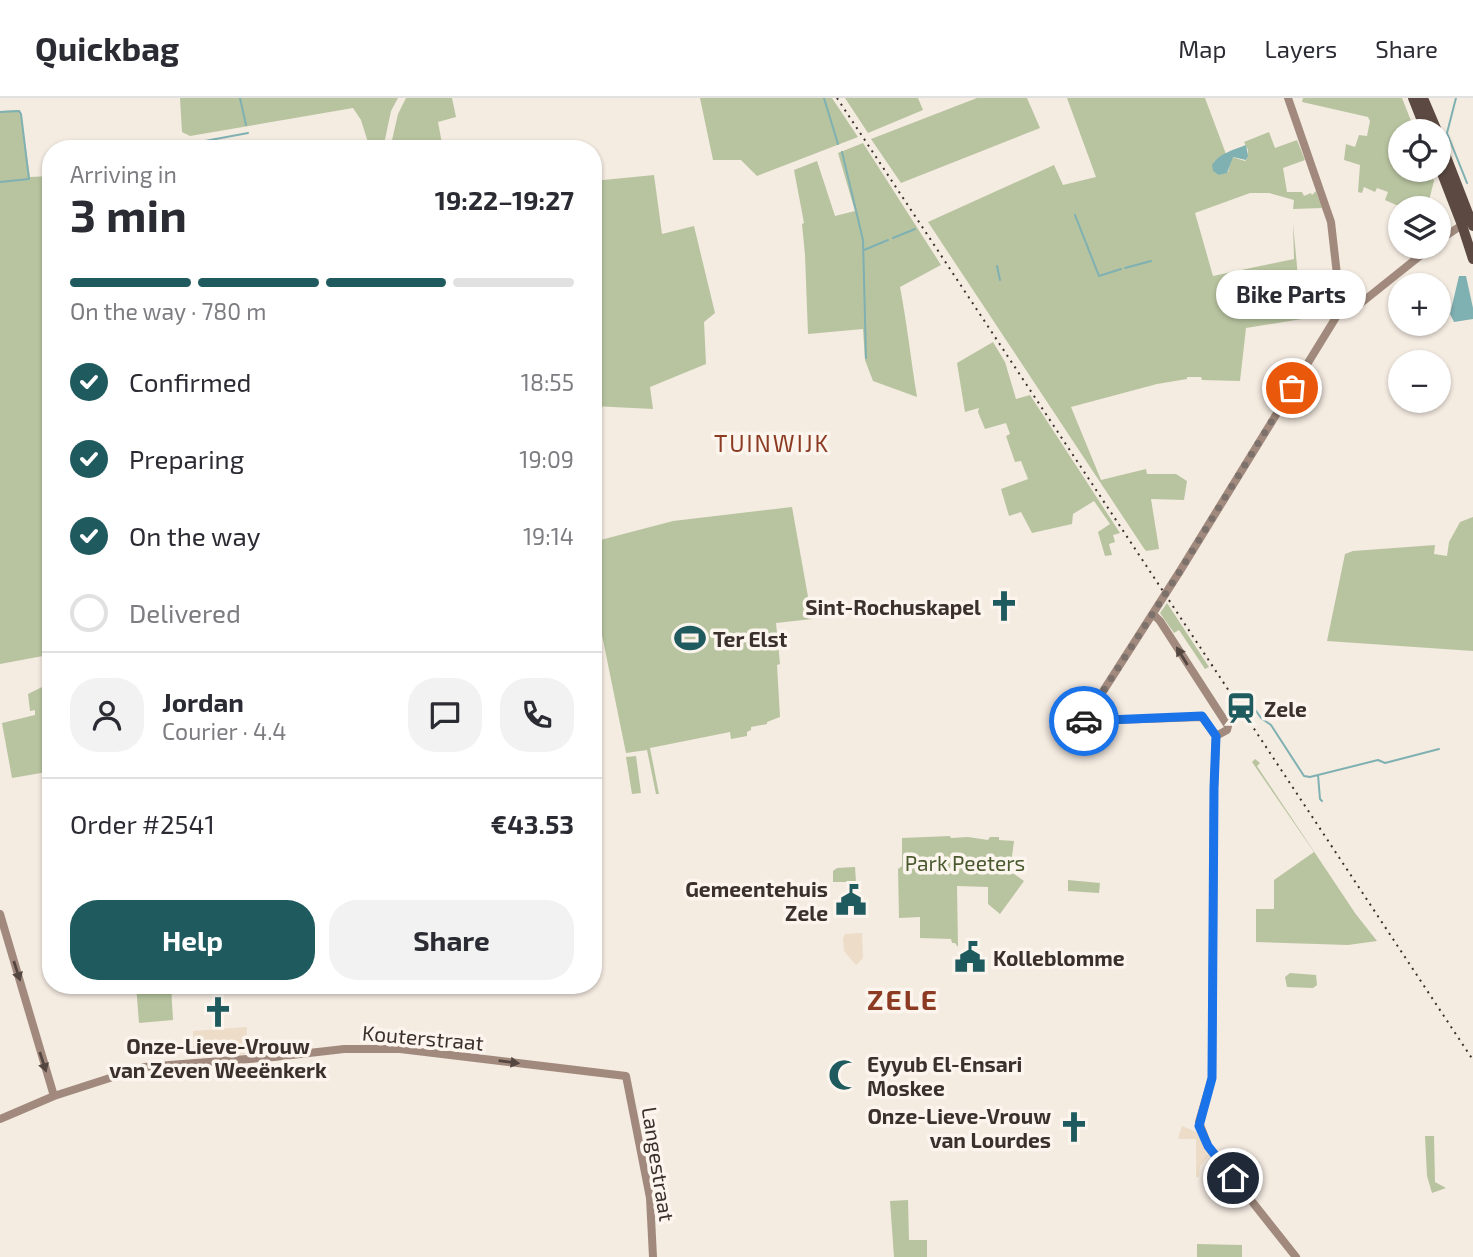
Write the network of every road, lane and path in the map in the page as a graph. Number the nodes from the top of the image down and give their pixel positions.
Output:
1 (1288, 98) edge
2 (1413, 98) edge
3 (1423, 98) edge
4 (1421, 119) edge
5 (1432, 119) edge
6 (1451, 171) edge
7 (1448, 182) edge
8 (1470, 222) edge
9 (1451, 233) edge
10 (1415, 259) edge
11 (1473, 260) edge
12 (1338, 314) junction
13 (1153, 614) junction
14 (1214, 706) junction
15 (1202, 716) junction
16 (1216, 736) junction
17 (0, 914) edge
18 (626, 1076) joint
19 (54, 1096) junction
20 (0, 1119) edge
21 (653, 1257) edge
22 (1296, 1257) edge

1 - 12 street
2 - 4 highway
3 - 5 highway
6 - 8 highway
7 - 8 highway
8 - 9 street
8 - 11 highway
10 - 12 street
12 - 13 street
14 -> 13 street
13 - 15 street
14 - 15 street
14 - 16 street
15 - 16 street
16 - 22 street
17 -> 19 street
19 -> 18 street, Kouterstraat
18 - 21 street, Langestraat
19 - 20 street, Kouterstraat

